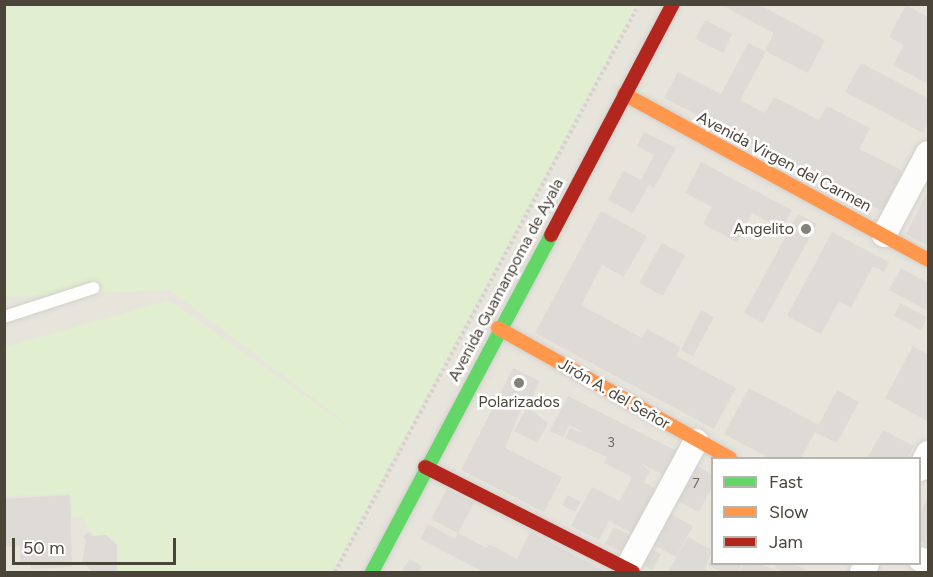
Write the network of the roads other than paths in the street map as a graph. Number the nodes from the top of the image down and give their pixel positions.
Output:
1 (673, 4) edge
2 (624, 94) junction
3 (928, 153) edge
4 (884, 235) junction
5 (928, 260) edge
6 (93, 288) dead end
7 (4, 318) edge
8 (498, 328) junction
9 (696, 441) junction
10 (928, 453) edge
11 (726, 457) edge
12 (425, 467) junction
13 (921, 467) edge
14 (628, 572) edge
15 (372, 573) edge

1 - 2 street, Avenida Guamanpoma de Ayala
2 - 4 street, Avenida Virgen del Carmen
2 - 8 street, Avenida Guamanpoma de Ayala
3 - 4 street
4 - 5 street, Avenida Virgen del Carmen
6 - 7 lane
8 - 9 street, Jirón A. del Señor
8 - 12 street, Avenida Guamanpoma de Ayala
9 - 11 street, Jirón A. del Señor
9 - 14 street
10 - 13 street
12 - 14 street
12 - 15 street, Avenida Guamanpoma de Ayala

